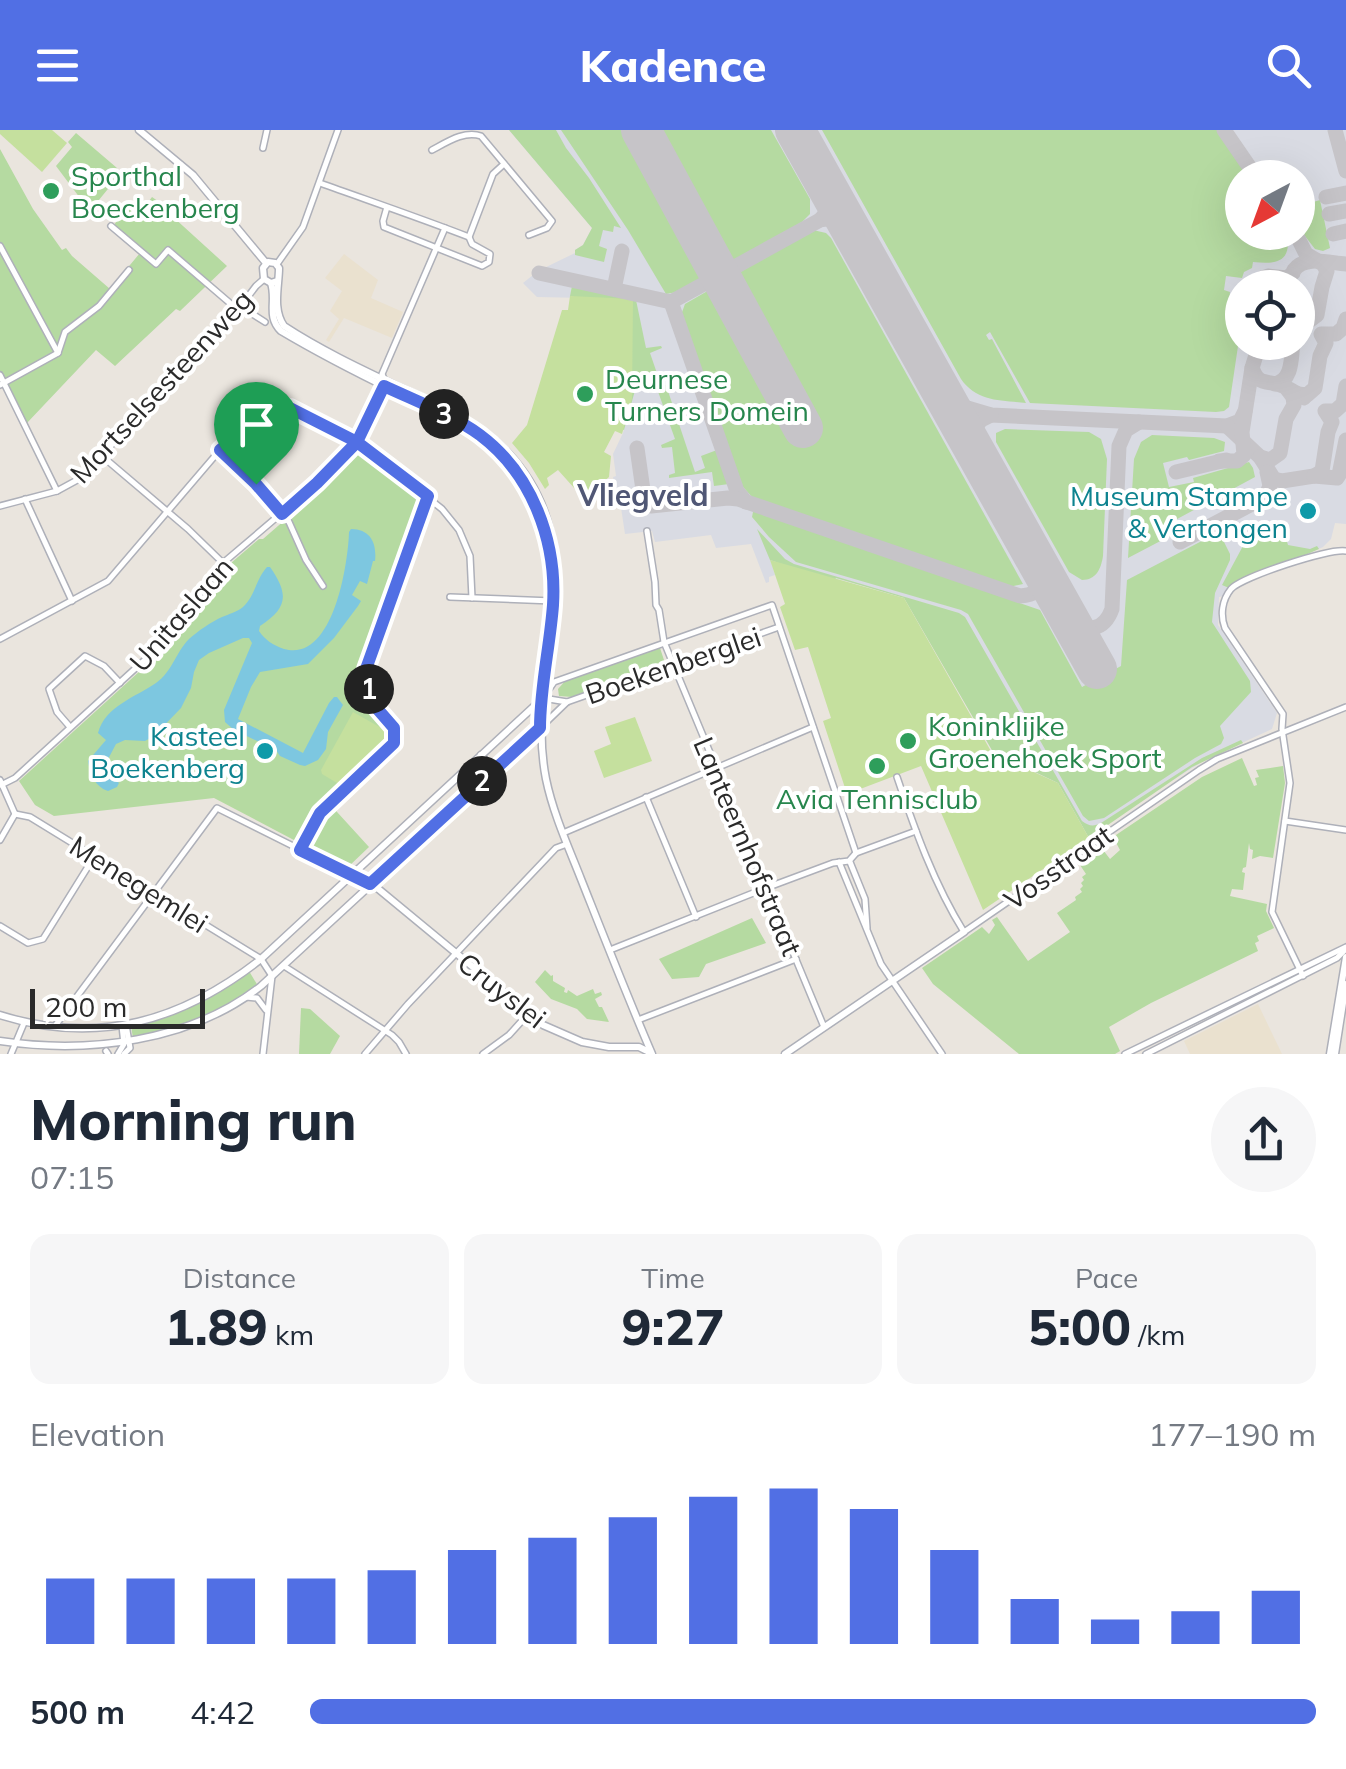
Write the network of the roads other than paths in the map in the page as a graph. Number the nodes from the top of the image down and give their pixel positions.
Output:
1 (140, 130) edge
2 (266, 130) edge
3 (338, 130) edge
4 (263, 148) dead end
5 (432, 150) dead end
6 (504, 164) junction
7 (320, 183) junction
8 (387, 207) junction
9 (111, 226) dead end
10 (445, 228) junction
11 (528, 235) dead end
12 (469, 237) junction
13 (0, 246) edge
14 (436, 248) junction
15 (266, 263) junction
16 (277, 264) junction
17 (129, 270) dead end
18 (271, 281) junction
19 (239, 308) junction
20 (264, 322) dead end
21 (58, 353) junction
22 (0, 375) edge
23 (384, 382) junction
24 (2, 384) edge
25 (357, 442) junction
26 (220, 450) junction
27 (102, 456) junction
28 (58, 491) junction
29 (428, 496) junction
30 (26, 499) junction
31 (0, 506) edge
32 (168, 511) junction
33 (282, 514) junction
34 (647, 531) dead end
35 (1346, 551) edge
36 (223, 563) junction
37 (323, 586) dead end
38 (450, 597) dead end
39 (472, 598) junction
40 (72, 601) junction
41 (553, 601) junction
42 (779, 627) junction
43 (0, 639) edge
44 (664, 642) junction
45 (672, 664) junction
46 (120, 683) junction
47 (543, 698) junction
48 (567, 702) junction
49 (1346, 706) edge
50 (813, 726) junction
51 (70, 727) junction
52 (540, 728) junction
53 (1283, 734) junction
54 (482, 755) junction
55 (716, 768) junction
56 (493, 771) junction
57 (898, 777) dead end
58 (1, 783) edge
59 (646, 797) junction
60 (15, 814) junction
61 (1286, 821) junction
62 (1346, 830) edge
63 (916, 831) junction
64 (563, 833) junction
65 (0, 840) edge
66 (567, 844) junction
67 (300, 850) junction
68 (856, 854) junction
69 (94, 857) junction
70 (849, 861) junction
71 (839, 862) junction
72 (351, 875) junction
73 (370, 884) junction
74 (766, 888) junction
75 (154, 894) junction
76 (696, 917) junction
77 (0, 926) edge
78 (867, 930) junction
79 (964, 932) junction
80 (1346, 948) edge
81 (610, 950) junction
82 (455, 954) junction
83 (1346, 957) edge
84 (796, 958) junction
85 (260, 959) junction
86 (1324, 965) junction
87 (283, 966) junction
88 (1300, 968) junction
89 (1343, 974) junction
90 (272, 976) junction
91 (1303, 976) junction
92 (892, 980) junction
93 (1346, 984) edge
94 (246, 997) junction
95 (266, 1010) junction
96 (528, 1014) junction
97 (0, 1016) edge
98 (638, 1020) junction
99 (24, 1023) junction
100 (124, 1025) junction
101 (53, 1028) junction
102 (824, 1028) junction
103 (384, 1030) junction
104 (0, 1041) edge
105 (13, 1050) edge
106 (610, 1050) edge
107 (123, 1051) edge
108 (107, 1053) edge
109 (263, 1054) edge
110 (365, 1054) edge
111 (406, 1054) edge
112 (483, 1054) edge
113 (652, 1054) edge
114 (785, 1054) edge
115 (942, 1054) edge
116 (1125, 1054) edge
117 (1146, 1054) edge
118 (1333, 1054) edge

1 - 15 street
2 - 4 street
3 - 7 street
5 - 6 street
6 - 11 street
6 - 12 street
7 - 8 street
7 - 16 street
8 - 10 street
8 - 14 street
9 - 19 street
10 - 12 street
10 - 14 street, Unitaslaan
12 - 14 street
13 - 21 street
14 - 23 street, Unitaslaan
15 - 16 street
15 - 18 street
16 - 18 street
17 - 21 street
18 - 19 street, Mortselsesteenweg
18 - 23 street
19 - 20 street
19 - 27 street, Mortselsesteenweg
21 - 24 street
22 - 24 street
23 - 25 street, Unitaslaan
23 - 41 street
24 - 28 street
25 - 26 street
25 - 29 street
25 - 33 street, Unitaslaan
26 - 32 street
26 - 33 street
27 - 28 street, Mortselsesteenweg
27 - 32 street
28 - 30 street, Mortselsesteenweg
29 - 39 street
29 - 67 street
30 - 31 street, Mortselsesteenweg
30 - 40 street
32 - 36 street
32 - 40 street
33 - 36 street, Unitaslaan
33 - 37 street
34 - 44 street, Lanteernhofstraat
35 - 53 street
36 - 46 street, Unitaslaan
38 - 39 street
39 - 41 street
40 - 43 street
41 - 47 street
42 - 44 street, Boekenberglei
42 - 45 street, Boekenberglei
42 - 50 street
44 - 45 street, Lanteernhofstraat
44 - 47 street, Boekenberglei
45 - 48 street, Boekenberglei
45 - 55 street, Lanteernhofstraat
46 - 51 street, Unitaslaan
46 - 51 street
47 - 48 street, Boekenberglei
47 - 52 street
47 - 54 street, Boekenberglei
48 - 52 street, Boekenberglei
49 - 53 street, Vosstraat
50 - 55 street
50 - 68 street
51 - 58 street, Unitaslaan
52 - 56 street, Boekenberglei
52 - 64 street
53 - 61 street
53 - 79 street, Vosstraat
54 - 56 street
54 - 72 street, Boekenberglei
55 - 59 street
55 - 74 street, Lanteernhofstraat
56 - 73 street, Boekenberglei
57 - 63 street
58 - 60 street
59 - 64 street
59 - 76 street
60 - 65 street
60 - 69 street, Menegemlei
61 - 62 street
61 - 88 street
63 - 68 street
63 - 79 street
64 - 66 street
66 - 81 street
66 - 82 street
67 - 72 street
67 - 75 street
68 - 70 street
69 - 75 street, Menegemlei
69 - 77 street
70 - 71 street
70 - 78 street
71 - 74 street
71 - 78 street
72 - 73 street
72 - 85 street, Boekenberglei
73 - 82 street, Cruyslei
73 - 87 street, Boekenberglei
74 - 76 street
74 - 84 street, Lanteernhofstraat
75 - 85 street, Menegemlei
75 - 101 street
76 - 81 street
78 - 92 street
79 - 92 street, Vosstraat
80 - 86 street
80 - 88 street
81 - 98 street
82 - 96 street, Cruyslei
82 - 103 street
83 - 89 street
84 - 98 street
84 - 102 street, Lanteernhofstraat
85 - 90 street
85 - 100 street, Boekenberglei
86 - 89 street
86 - 91 street
87 - 90 street, Boekenberglei
87 - 103 street
88 - 91 street
88 - 116 street
89 - 118 street
90 - 94 street, Boekenberglei
90 - 95 street
91 - 117 street
92 - 102 street, Vosstraat
92 - 115 street
93 - 118 street
94 - 95 street
94 - 107 street, Boekenberglei
95 - 109 street
96 - 106 street, Cruyslei
96 - 112 street
97 - 99 street, Boekenberglei
98 - 113 street
99 - 101 street, Boekenberglei
99 - 105 street
100 - 101 street, Boekenberglei
100 - 107 street
102 - 114 street, Vosstraat
103 - 110 street
103 - 111 street
104 - 105 street, Boekenberglei
105 - 108 street, Boekenberglei
106 - 113 street, Cruyslei
107 - 108 street, Boekenberglei

